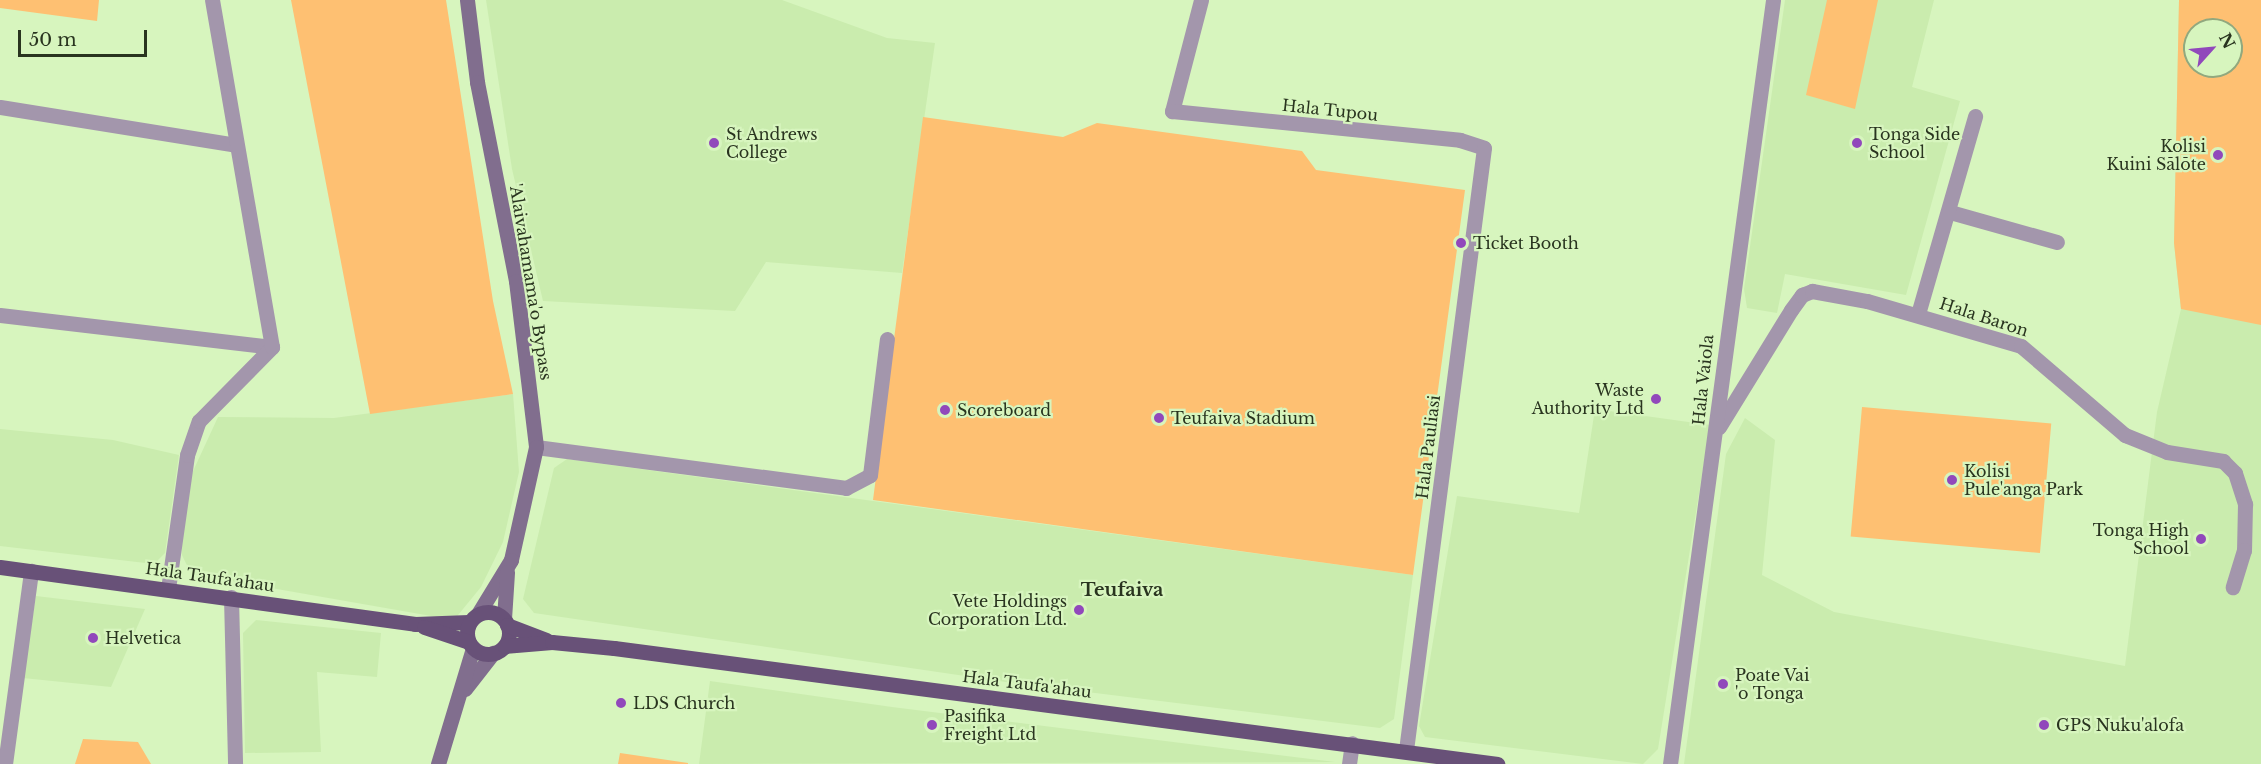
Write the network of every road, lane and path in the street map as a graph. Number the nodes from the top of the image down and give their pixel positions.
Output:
1 (212, 0) edge
2 (467, 0) edge
3 (1201, 0) edge
4 (1773, 0) edge
5 (0, 107) edge
6 (1975, 116) dead end
7 (236, 145) junction
8 (1484, 148) joint
9 (1950, 212) junction
10 (2057, 242) dead end
11 (1918, 314) junction
12 (0, 315) edge
13 (886, 339) dead end
14 (272, 347) junction
15 (1716, 432) junction
16 (536, 447) junction
17 (0, 567) edge
18 (507, 569) junction
19 (31, 571) junction
20 (2233, 587) dead end
21 (168, 589) junction
22 (231, 597) junction
23 (474, 618) junction
24 (506, 622) junction
25 (415, 624) junction
26 (552, 642) junction
27 (471, 645) junction
28 (499, 650) junction
29 (461, 694) junction
30 (1352, 743) junction
31 (1406, 750) junction
32 (5, 764) edge
33 (235, 764) edge
34 (438, 764) edge
35 (1349, 764) edge
36 (1497, 764) edge
37 (1670, 764) edge

1 - 7 street
2 - 16 main road, 'Alaivahamama'o Bypass
3 - 8 street, Hala Tupou
4 - 15 street, Hala Vaiola
5 - 7 street
6 - 9 street
7 - 14 street
8 - 31 street, Hala Pauliasi
9 - 10 street
9 - 11 street
11 - 15 street, Hala Baron
11 - 20 street, Hala Baron
12 - 14 street
13 - 16 street
14 - 21 street
15 - 37 street, Hala Vaiola
16 - 18 main road, 'Alaivahamama'o Bypass
17 - 19 main road, Hala Taufa'ahau
18 - 23 main road, 'Alaivahamama'o Bypass
18 - 24 main road, 'Alaivahamama'o Bypass
19 - 21 main road, Hala Taufa'ahau
19 - 32 street
21 - 22 main road, Hala Taufa'ahau
22 - 25 main road, Hala Taufa'ahau
22 - 33 street
23 - 24 main road, Hala Taufa'ahau
23 - 25 main road, Hala Taufa'ahau
23 - 27 main road
24 - 26 main road, Hala Taufa'ahau
24 - 28 main road
25 - 27 main road, Hala Taufa'ahau
26 - 28 main road, Hala Taufa'ahau
26 - 30 main road, Hala Taufa'ahau
27 - 28 main road, Hala Taufa'ahau
27 - 29 main road
28 - 29 main road
29 - 34 main road
30 - 31 main road, Hala Taufa'ahau
30 - 35 street
31 - 36 main road, Hala Taufa'ahau

